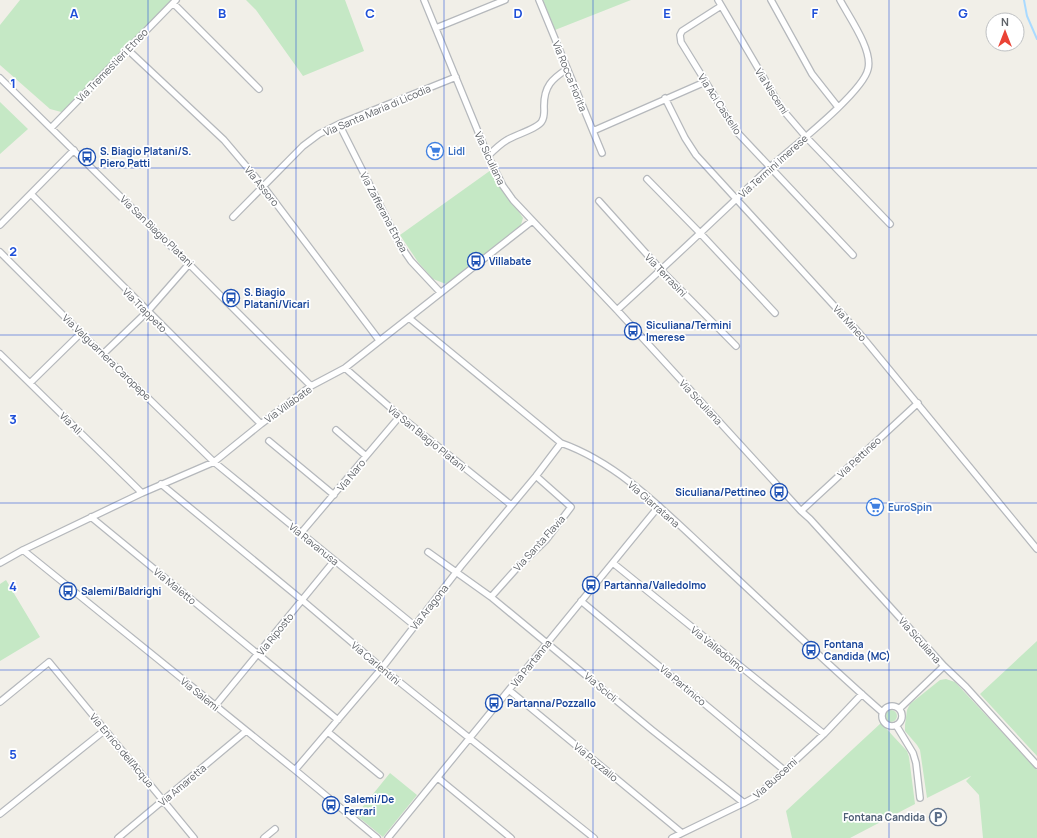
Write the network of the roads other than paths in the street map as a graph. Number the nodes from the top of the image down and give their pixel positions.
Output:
1 (424, 0) edge
2 (505, 0) edge
3 (539, 0) edge
4 (718, 0) edge
5 (771, 0) edge
6 (840, 0) edge
7 (175, 1) edge
8 (721, 6) junction
9 (436, 28) junction
10 (127, 49) junction
11 (567, 69) junction
12 (456, 77) junction
13 (0, 78) edge
14 (705, 82) junction
15 (259, 89) dead end
16 (665, 98) junction
17 (838, 107) junction
18 (340, 124) junction
19 (51, 128) junction
20 (593, 131) junction
21 (806, 137) junction
22 (74, 150) junction
23 (602, 153) dead end
24 (488, 156) junction
25 (770, 168) junction
26 (648, 179) dead end
27 (263, 186) junction
28 (31, 194) junction
29 (736, 199) junction
30 (599, 201) dead end
31 (233, 217) dead end
32 (532, 221) junction
33 (890, 224) dead end
34 (0, 226) edge
35 (700, 233) junction
36 (0, 252) edge
37 (854, 255) dead end
38 (189, 264) junction
39 (661, 270) junction
40 (440, 292) junction
41 (617, 310) junction
42 (147, 312) junction
43 (775, 313) dead end
44 (409, 318) junction
45 (81, 333) junction
46 (379, 340) junction
47 (736, 346) dead end
48 (0, 354) edge
49 (103, 354) junction
50 (345, 368) junction
51 (30, 383) junction
52 (312, 386) junction
53 (918, 403) junction
54 (400, 416) junction
55 (261, 424) junction
56 (336, 430) dead end
57 (269, 441) dead end
58 (561, 443) junction
59 (366, 456) junction
60 (214, 462) junction
61 (536, 476) junction
62 (161, 484) junction
63 (142, 493) junction
64 (334, 495) junction
65 (511, 506) junction
66 (659, 506) junction
67 (801, 511) junction
68 (91, 517) junction
69 (302, 533) junction
70 (1037, 549) edge
71 (23, 550) junction
72 (428, 552) dead end
73 (334, 561) junction
74 (0, 563) edge
75 (613, 563) junction
76 (458, 572) junction
77 (491, 597) junction
78 (302, 600) junction
79 (582, 601) junction
80 (415, 626) junction
81 (548, 642) junction
82 (258, 654) junction
83 (944, 666) junction
84 (382, 668) junction
85 (509, 690) junction
86 (862, 694) junction
87 (0, 702) edge
88 (214, 706) junction
89 (899, 709) junction
90 (882, 712) junction
91 (338, 720) junction
92 (896, 725) junction
93 (105, 730) junction
94 (246, 731) junction
95 (328, 732) junction
96 (824, 734) junction
97 (470, 738) junction
98 (1037, 765) edge
99 (295, 770) junction
100 (784, 770) junction
101 (380, 775) dead end
102 (438, 778) junction
103 (920, 798) dead end
104 (164, 800) junction
105 (744, 803) junction
106 (0, 814) edge
107 (275, 829) dead end
108 (682, 833) junction
109 (118, 838) edge
110 (194, 838) edge
111 (264, 838) edge
112 (377, 838) edge
113 (388, 838) edge
114 (512, 838) edge
115 (594, 838) edge
116 (672, 838) edge

1 - 9 street, Via Siculiana
2 - 9 street
3 - 11 street, Via Rocca Fiorita
4 - 8 street, Via Niscemi
5 - 17 street
6 - 17 street, Via Termini Imerese
7 - 10 street, Via Tremestieri Etneo
7 - 15 street, Via Tremestieri Etneo
8 - 14 street, Via Aci Castello
8 - 21 street, Via Niscemi
9 - 12 street, Via Siculiana
10 - 19 street, Via Tremestieri Etneo
10 - 27 street, Via Assoro
11 - 20 street, Via Rocca Fiorita
11 - 24 street
12 - 18 street, Via Santa Maria di Licodia
12 - 24 street, Via Siculiana
13 - 19 street, Via San Biagio Platani
14 - 16 street
14 - 25 street, Via Aci Castello
16 - 20 street
16 - 29 street, Via Mineo
17 - 21 street, Via Termini Imerese
18 - 27 street, Via Santa Maria di Licodia
18 - 40 street, Via Zafferana Etnea
19 - 22 street, Via San Biagio Platani
20 - 23 street, Via Rocca Fiorita
21 - 25 street, Via Termini Imerese
21 - 33 street, Via Niscemi
22 - 28 street
22 - 38 street, Via San Biagio Platani
24 - 32 street, Via Siculiana
25 - 29 street, Via Termini Imerese
25 - 37 street, Via Aci Castello
26 - 35 street
27 - 31 street, Via Santa Maria di Licodia
27 - 46 street, Via Assoro
28 - 34 street
28 - 42 street, Via Trappeto
29 - 35 street, Via Termini Imerese
29 - 53 street, Via Mineo
30 - 39 street, Via Terrasini
32 - 40 street, Via Villabate
32 - 41 street, Via Siculiana
35 - 39 street, Via Termini Imerese
35 - 43 street
36 - 45 street, Via Valguarnera Caropepe
38 - 42 street
38 - 52 street, Via San Biagio Platani
39 - 41 street, Via Termini Imerese
39 - 47 street, Via Terrasini
40 - 44 street, Via Villabate
41 - 67 street, Via Siculiana
42 - 49 street
42 - 55 street, Via Trappeto
44 - 46 street, Via Villabate
44 - 58 street, Via Giarratana
45 - 49 street, Via Valguarnera Caropepe
45 - 51 street
46 - 50 street, Via Villabate
48 - 51 street, Via Alì
49 - 60 street, Via Valguarnera Caropepe
50 - 52 street, Via Villabate
50 - 54 street, Via San Biagio Platani
51 - 63 street, Via Alì
52 - 55 street, Via Villabate
53 - 67 street, Via Pettineo
53 - 70 street, Via Mineo
54 - 59 street, Via Naro
54 - 65 street, Via San Biagio Platani
55 - 60 street, Via Villabate
56 - 59 street
57 - 64 street
58 - 61 street, Via Aragona
58 - 66 street, Via Giarratana
59 - 64 street, Via Naro
60 - 62 street, Via Villabate
60 - 69 street, Via Ravanusa
61 - 65 street, Via Aragona
61 - 77 street, Via Santa Flavia
62 - 63 street, Via Villabate
62 - 78 street, Via Carlentini
63 - 68 street, Via Villabate
64 - 69 street, Via Naro
65 - 76 street, Via Aragona
66 - 75 street, Via Partanna
66 - 86 street, Via Giarratana
67 - 83 street, Via Siculiana
68 - 71 street, Via Villabate
68 - 82 street, Via Maletto
69 - 73 street, Via Ravanusa
71 - 74 street, Via Villabate
71 - 88 street, Via Salemi
72 - 76 street, Via Scicli
73 - 78 street, Via Riposto
73 - 80 street, Via Ravanusa
75 - 79 street, Via Partanna
75 - 96 street, Via Valledolmo
76 - 77 street, Via Scicli
76 - 80 street, Via Aragona
77 - 81 street, Via Scicli
78 - 82 street, Via Riposto
78 - 84 street, Via Carlentini
79 - 81 street, Via Partanna
79 - 100 street, Via Partinico
80 - 84 street, Via Aragona
81 - 85 street, Via Partanna
81 - 105 street, Via Scicli
82 - 88 street, Via Riposto
82 - 91 street, Via Maletto
83 - 89 street
83 - 98 street, Via Siculiana
84 - 91 street, Via Aragona
84 - 97 street, Via Carlentini
85 - 97 street, Via Partanna
85 - 108 street, Via Pozzallo
86 - 90 street, Via Giarratana
86 - 96 street, Via Buscemi
87 - 93 street, Via Enrico dell'Acqua
88 - 94 street, Via Salemi
89 - 90 street
89 - 92 street
90 - 92 street
91 - 95 street, Via Aragona
92 - 103 street
93 - 104 street, Via Enrico dell'Acqua
93 - 106 street
94 - 99 street, Via Salemi
94 - 104 street, Via Amaretta
95 - 99 street, Via Aragona
95 - 101 street
96 - 100 street, Via Buscemi
97 - 102 street, Via Partanna
97 - 115 street, Via Carlentini
99 - 112 street, Via Salemi
100 - 105 street, Via Buscemi
102 - 113 street, Via Partanna
102 - 114 street
104 - 109 street, Via Amaretta
104 - 110 street, Via Enrico dell'Acqua
105 - 108 street, Via Buscemi
107 - 111 street
108 - 116 street, Via Buscemi

